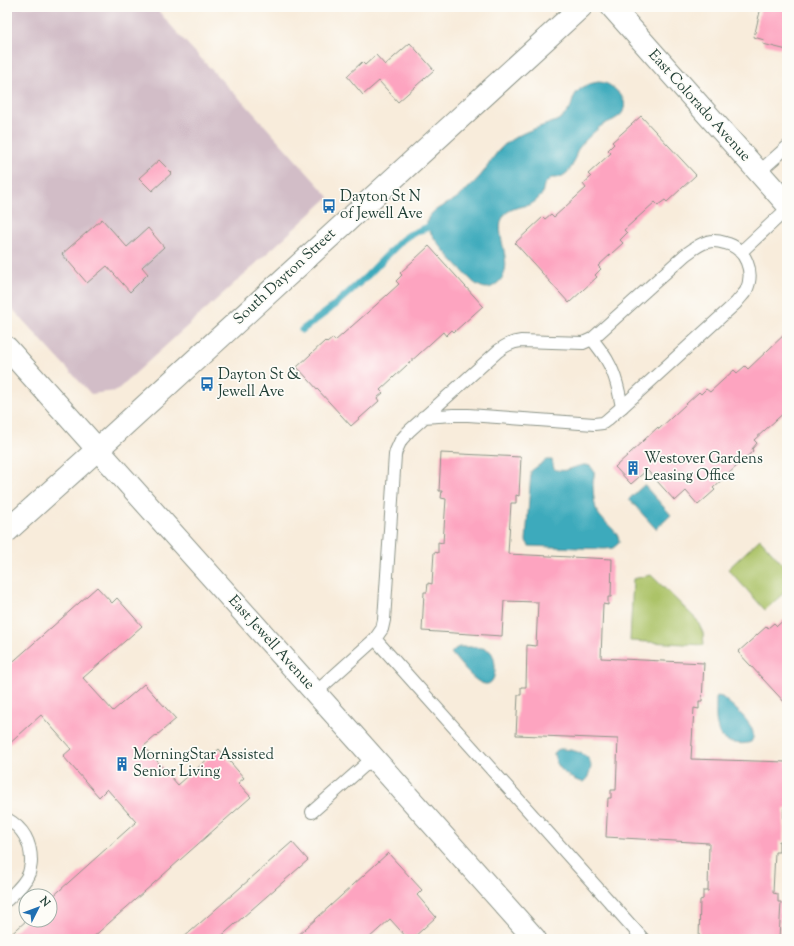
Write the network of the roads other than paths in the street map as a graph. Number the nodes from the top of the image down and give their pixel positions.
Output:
1 (581, 7) edge
2 (612, 7) edge
3 (787, 147) edge
4 (759, 172) junction
5 (787, 204) edge
6 (787, 209) edge
7 (741, 252) junction
8 (592, 339) junction
9 (7, 348) edge
10 (622, 407) junction
11 (423, 417) junction
12 (98, 449) junction
13 (7, 531) edge
14 (375, 639) junction
15 (315, 693) junction
16 (373, 758) junction
17 (312, 812) dead end
18 (7, 819) edge
19 (7, 900) edge
20 (535, 939) edge
21 (643, 939) edge

1 - 12 street, South Dayton Street
2 - 4 street, East Colorado Avenue
3 - 4 lane
4 - 5 street, East Colorado Avenue
6 - 7 lane
7 - 8 lane
7 - 10 lane
8 - 10 lane
8 - 11 lane
9 - 12 street, East Jewell Avenue
10 - 11 lane
11 - 14 lane
12 - 13 street, South Dayton Street
12 - 15 street, East Jewell Avenue
14 - 15 lane
14 - 21 lane
15 - 16 street, East Jewell Avenue
16 - 17 lane
16 - 20 street, East Jewell Avenue
18 - 19 lane

